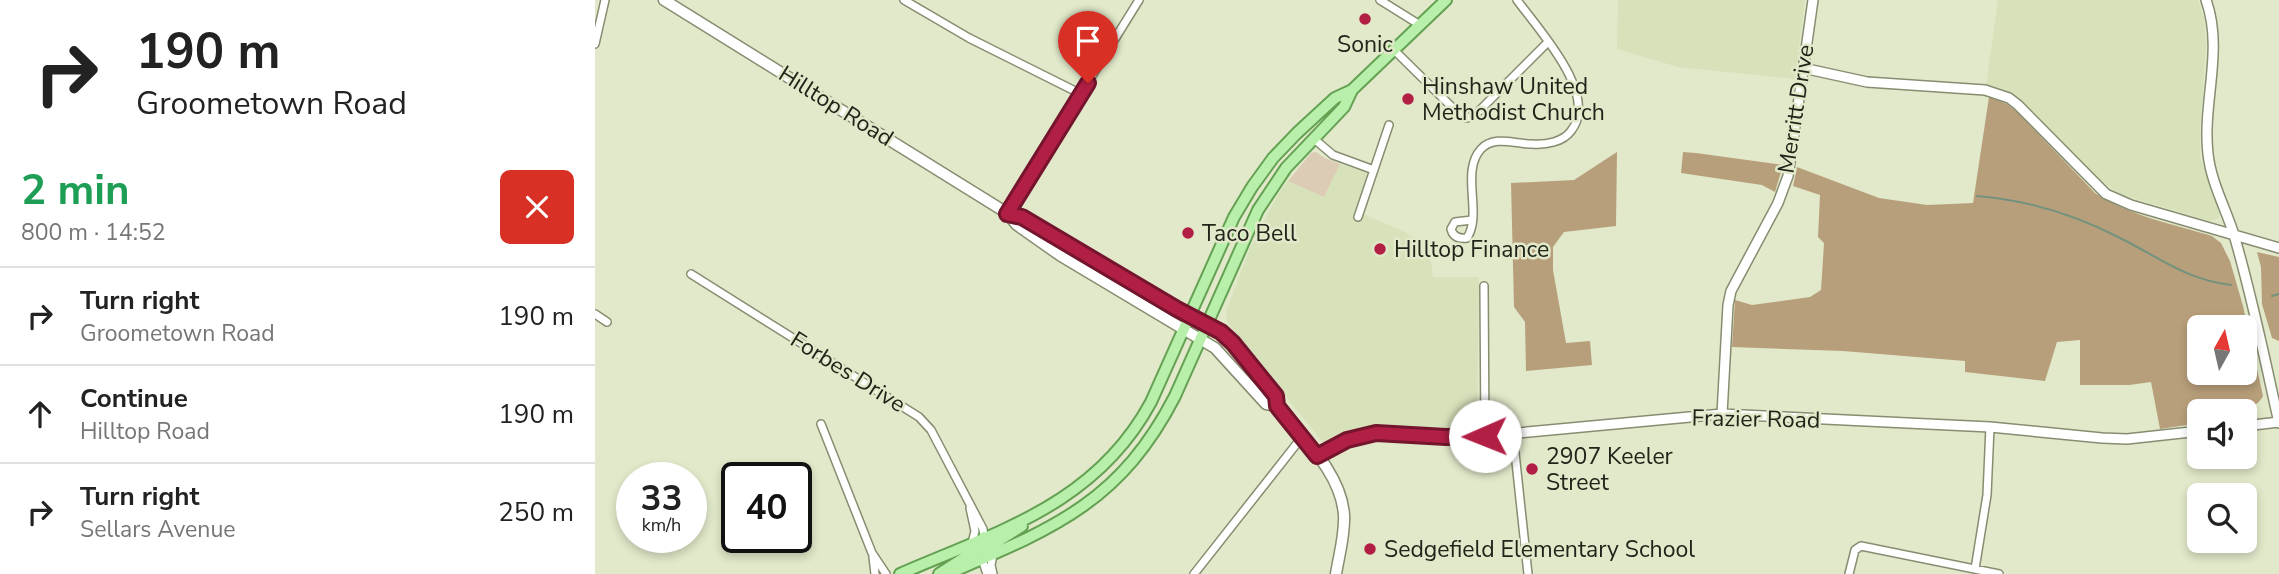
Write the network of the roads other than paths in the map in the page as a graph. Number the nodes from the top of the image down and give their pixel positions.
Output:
1 (605, 0) edge
2 (664, 0) edge
3 (904, 0) edge
4 (1139, 0) edge
5 (1380, 0) edge
6 (1446, 0) edge
7 (1517, 0) edge
8 (1813, 0) edge
9 (2206, 0) edge
10 (1420, 24) junction
11 (1548, 42) junction
12 (595, 44) edge
13 (1394, 50) junction
14 (1803, 68) junction
15 (1352, 90) junction
16 (1081, 94) junction
17 (1389, 125) dead end
18 (1314, 138) junction
19 (1374, 170) junction
20 (1007, 214) junction
21 (1358, 217) dead end
22 (1472, 219) dead end
23 (2234, 235) junction
24 (2279, 248) edge
25 (691, 274) dead end
26 (1484, 286) dead end
27 (595, 314) edge
28 (1190, 316) junction
29 (607, 322) dead end
30 (1207, 324) junction
31 (1184, 330) junction
32 (1201, 338) junction
33 (1277, 406) junction
34 (1721, 414) junction
35 (2279, 422) edge
36 (821, 424) dead end
37 (2257, 425) edge
38 (1990, 427) junction
39 (2187, 432) edge
40 (1513, 434) junction
41 (1485, 436) junction
42 (1302, 437) junction
43 (1317, 456) junction
44 (969, 504) junction
45 (1041, 512) junction
46 (985, 537) junction
47 (972, 543) junction
48 (872, 552) junction
49 (993, 554) junction
50 (982, 559) junction
51 (1975, 569) junction
52 (876, 574) edge
53 (886, 574) edge
54 (900, 574) edge
55 (939, 574) edge
56 (947, 574) edge
57 (987, 574) edge
58 (993, 574) edge
59 (1194, 574) edge
60 (1336, 574) edge
61 (1528, 574) edge
62 (1849, 574) edge
63 (1999, 574) edge

1 - 12 street
2 - 20 main road, Hilltop Road
3 - 16 street
4 - 16 street
5 - 10 street
6 - 10 main road
7 - 11 street
8 - 14 street, Merritt Drive
9 - 23 street
10 - 13 main road
11 - 13 street
11 - 22 street
13 - 15 main road
14 - 23 street
14 - 34 street, Merritt Drive
15 - 18 main road
15 - 28 main road
16 - 20 street
17 - 19 street
18 - 19 street
18 - 30 main road
19 - 21 street
20 - 28 main road, Hilltop Road
20 - 31 main road, Hilltop Road
23 - 24 street
23 - 35 street
25 - 44 street, Forbes Drive
26 - 41 street
27 - 29 street
28 - 30 main road, Hilltop Road
28 - 31 main road
30 - 32 main road
30 - 33 main road, Hilltop Road
31 - 32 main road, Hilltop Road
31 - 45 main road
32 - 33 main road, Hilltop Road
32 - 49 main road
33 - 42 main road
34 - 38 street, Frazier Road
34 - 40 street, Frazier Road
35 - 37 street
36 - 48 street
38 - 39 street, Frazier Road
38 - 51 street
40 - 41 street, Frazier Road
40 - 61 street
41 - 43 street, Frazier Road
42 - 43 main road
42 - 59 street
43 - 60 main road
44 - 46 street, Forbes Drive
44 - 47 street, Forbes Drive
45 - 46 main road
45 - 50 main road
46 - 47 main road
46 - 55 main road
47 - 54 main road
48 - 52 street
48 - 53 street
49 - 50 main road
49 - 58 street
50 - 56 main road
50 - 57 street
51 - 62 street
51 - 63 street

